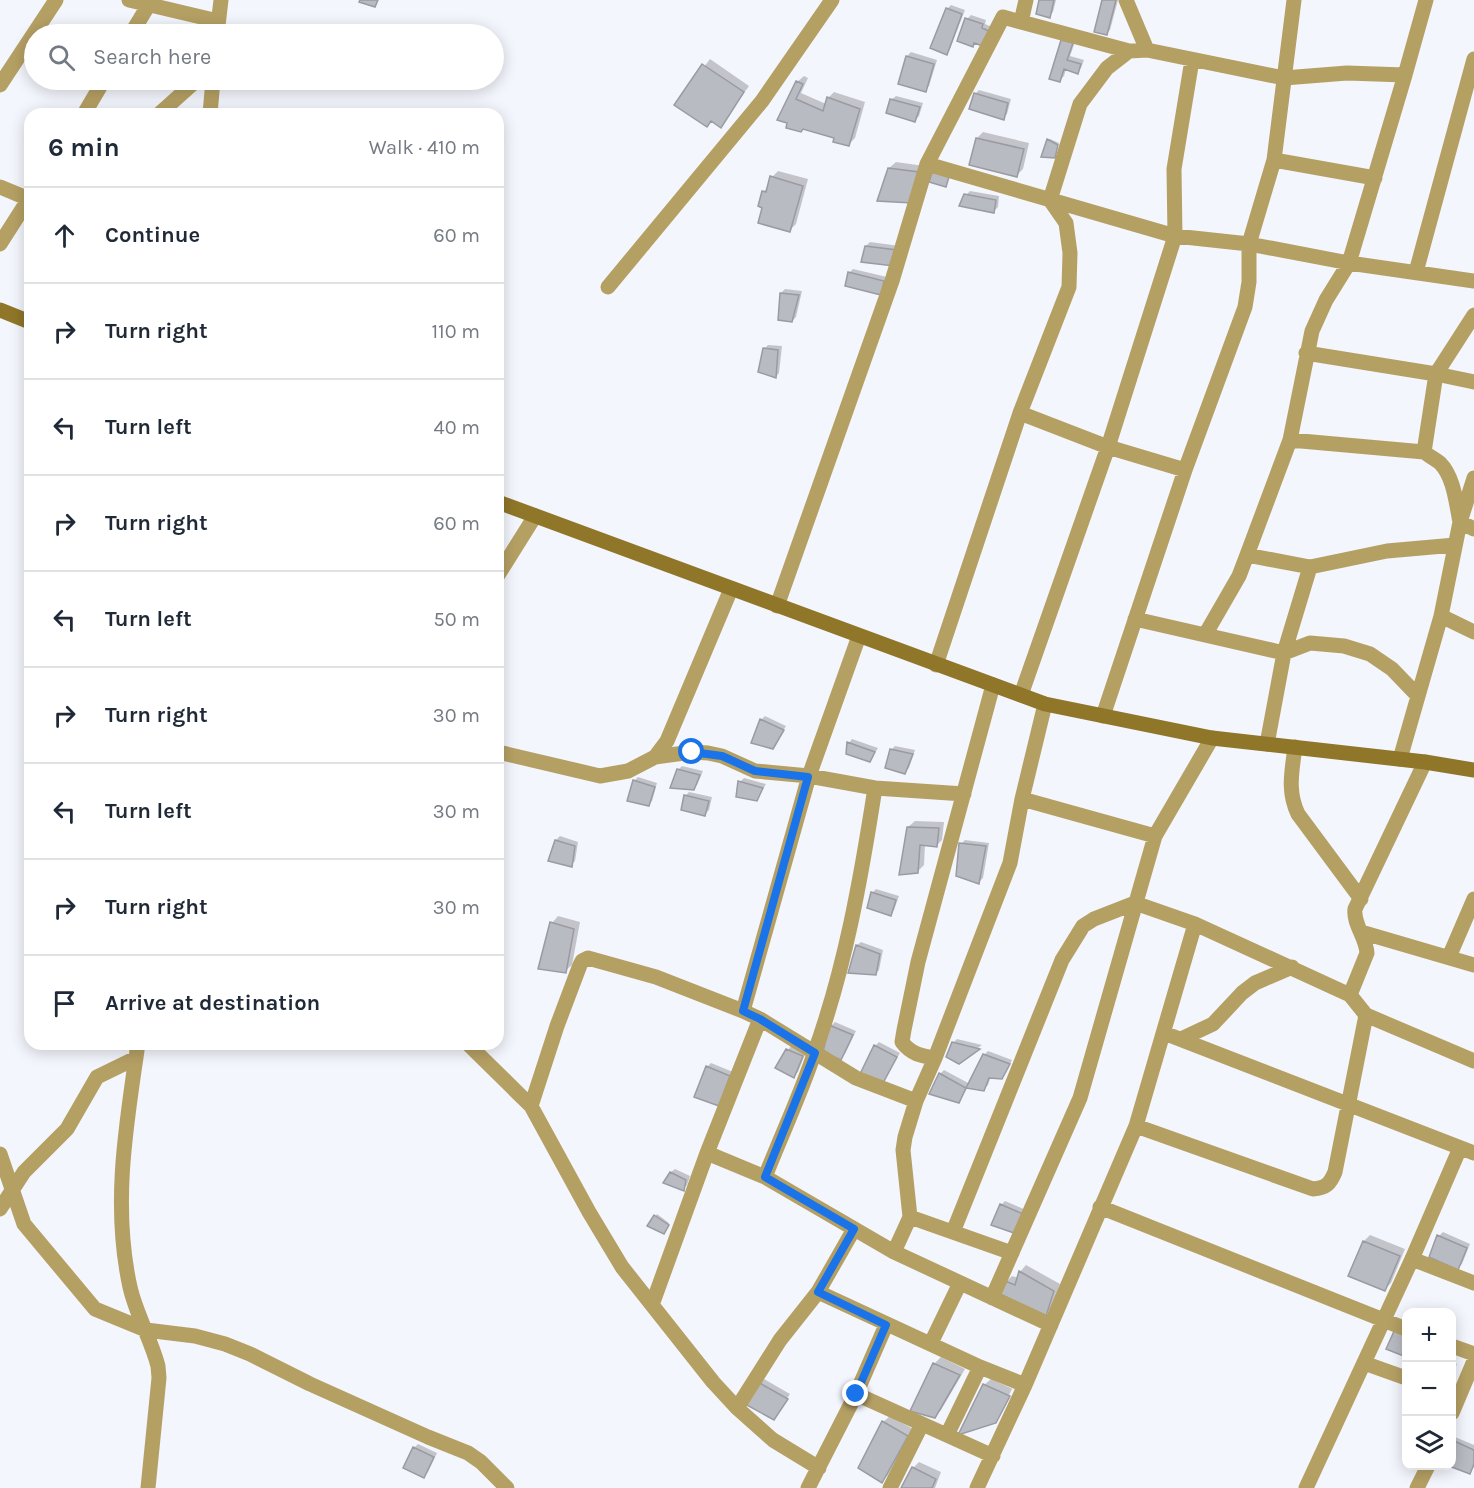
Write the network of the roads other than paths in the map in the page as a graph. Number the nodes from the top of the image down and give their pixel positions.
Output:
1 (56, 0) edge
2 (129, 0) edge
3 (221, 0) edge
4 (832, 0) edge
5 (1026, 0) edge
6 (1126, 0) edge
7 (1294, 0) edge
8 (1426, 0) edge
9 (148, 6) junction
10 (1021, 22) junction
11 (40, 24) edge
12 (137, 24) edge
13 (205, 24) edge
14 (218, 24) edge
15 (24, 49) edge
16 (1148, 50) junction
17 (1129, 51) junction
18 (1192, 60) junction
19 (1474, 60) edge
20 (1405, 75) junction
21 (1284, 78) junction
22 (0, 85) edge
23 (98, 90) edge
24 (186, 90) edge
25 (212, 90) edge
26 (88, 108) edge
27 (166, 108) edge
28 (211, 108) edge
29 (1274, 160) junction
30 (927, 164) junction
31 (1375, 178) junction
32 (0, 187) edge
33 (24, 196) edge
34 (1050, 200) junction
35 (24, 206) edge
36 (1174, 236) junction
37 (0, 244) edge
38 (1249, 244) junction
39 (1350, 263) junction
40 (1416, 272) junction
41 (1474, 281) edge
42 (608, 287) dead end
43 (0, 310) edge
44 (1474, 315) edge
45 (24, 320) edge
46 (1306, 353) junction
47 (1436, 374) junction
48 (1474, 382) edge
49 (1020, 414) junction
50 (1290, 440) junction
51 (1108, 447) junction
52 (1424, 453) junction
53 (1185, 470) junction
54 (1474, 478) edge
55 (504, 504) edge
56 (535, 516) junction
57 (1460, 522) junction
58 (1474, 529) edge
59 (1455, 545) junction
60 (1247, 555) junction
61 (504, 565) edge
62 (1310, 567) junction
63 (731, 589) junction
64 (777, 606) junction
65 (1441, 616) junction
66 (1135, 619) junction
67 (1474, 632) edge
68 (1205, 635) junction
69 (859, 636) junction
70 (1284, 653) junction
71 (936, 664) junction
72 (993, 685) junction
73 (1022, 696) junction
74 (1418, 696) junction
75 (1045, 704) junction
76 (1103, 717) junction
77 (1212, 738) junction
78 (1267, 744) junction
79 (1295, 747) junction
80 (504, 753) edge
81 (655, 757) junction
82 (1400, 759) junction
83 (1425, 762) junction
84 (1474, 770) edge
85 (808, 777) junction
86 (875, 788) junction
87 (964, 794) junction
88 (1022, 798) junction
89 (1155, 837) junction
90 (1361, 899) junction
91 (1474, 899) edge
92 (1135, 903) junction
93 (1195, 924) junction
94 (1361, 932) junction
95 (1449, 957) junction
96 (1474, 965) edge
97 (1292, 967) junction
98 (1350, 995) junction
99 (743, 1011) junction
100 (1366, 1015) junction
101 (760, 1019) junction
102 (1164, 1033) junction
103 (1181, 1039) junction
104 (474, 1050) edge
105 (137, 1051) edge
106 (815, 1053) junction
107 (935, 1058) junction
108 (1474, 1061) edge
109 (916, 1101) junction
110 (1349, 1104) junction
111 (531, 1106) junction
112 (1136, 1126) junction
113 (1467, 1151) edge
114 (707, 1153) junction
115 (0, 1154) edge
116 (765, 1177) junction
117 (12, 1190) junction
118 (1100, 1207) junction
119 (0, 1209) edge
120 (910, 1217) junction
121 (854, 1229) junction
122 (953, 1232) junction
123 (894, 1252) junction
124 (1011, 1253) junction
125 (1412, 1259) junction
126 (960, 1283) junction
127 (1474, 1283) edge
128 (818, 1292) junction
129 (992, 1298) junction
130 (652, 1305) junction
131 (1384, 1321) junction
132 (886, 1325) junction
133 (1051, 1325) junction
134 (1402, 1327) edge
135 (146, 1330) junction
136 (931, 1343) junction
137 (1456, 1347) edge
138 (1474, 1354) edge
139 (1474, 1361) edge
140 (1364, 1363) junction
141 (980, 1367) junction
142 (1402, 1376) edge
143 (1470, 1381) edge
144 (1025, 1384) junction
145 (856, 1394) junction
146 (1456, 1394) edge
147 (737, 1408) junction
148 (922, 1424) junction
149 (947, 1435) junction
150 (993, 1456) junction
151 (819, 1468) junction
152 (1426, 1470) edge
153 (505, 1487) edge
154 (148, 1488) edge
155 (808, 1488) edge
156 (890, 1488) edge
157 (976, 1488) edge
158 (1306, 1488) edge
159 (1418, 1488) edge

1 - 11 street
2 - 9 street
3 - 14 street
4 - 42 street
5 - 10 street
6 - 16 street
7 - 21 street
8 - 20 street
9 - 12 street
9 - 13 street
10 - 17 street
10 - 30 street
15 - 22 street
16 - 17 street
16 - 18 street
17 - 34 street
18 - 21 street
18 - 36 street
19 - 40 street
20 - 21 street
20 - 31 street
21 - 29 street
23 - 26 street
24 - 27 street
25 - 28 street
29 - 31 street
29 - 38 street
30 - 34 street
30 - 64 street
31 - 39 street
32 - 33 street
34 - 36 street
34 - 49 street
35 - 37 street
36 - 38 street
36 - 51 street
38 - 39 street
38 - 53 street
39 - 40 street
39 - 46 street
40 - 41 street
43 - 45 street
44 - 47 street
46 - 47 street
46 - 50 street
47 - 48 street
47 - 52 street
49 - 51 street
49 - 71 street
50 - 52 street
50 - 60 street
51 - 53 street
51 - 73 street
52 - 57 street
53 - 66 street
54 - 57 street
55 - 56 street
56 - 61 street
56 - 63 street
57 - 58 street
57 - 59 street
59 - 62 street
59 - 65 street
60 - 62 street
60 - 68 street
62 - 70 street
63 - 64 street
63 - 81 street
64 - 69 street
65 - 67 street
65 - 74 street
66 - 68 street
66 - 76 street
68 - 70 street
69 - 71 street
69 - 85 street
70 - 74 street
70 - 78 street
71 - 72 street
72 - 73 street
72 - 87 street
73 - 75 street
74 - 82 street
75 - 76 street
75 - 88 street
76 - 77 street
77 - 78 street
77 - 89 street
78 - 79 street
79 - 82 street
79 - 90 street
80 - 81 street
81 - 85 street
82 - 83 street
83 - 84 street
83 - 90 street
85 - 86 street
85 - 99 street
86 - 87 street
86 - 106 street
87 - 107 street
88 - 89 street
88 - 107 street
89 - 92 street
90 - 94 street
91 - 95 street
92 - 93 street
92 - 122 street
92 - 124 street
93 - 97 street
93 - 102 street
94 - 95 street
94 - 98 street
95 - 96 street
97 - 98 street
97 - 103 street
98 - 100 street
99 - 101 street
99 - 111 street
100 - 108 street
100 - 110 street
101 - 106 street
101 - 114 street
102 - 103 street
102 - 112 street
103 - 110 street
104 - 111 street
105 - 117 street
105 - 135 street
106 - 109 street
106 - 116 street
107 - 109 street
109 - 120 street
110 - 112 street
110 - 113 street
111 - 130 street
112 - 118 street
113 - 125 street
114 - 116 street
114 - 130 street
115 - 117 street
116 - 121 street
117 - 119 street
117 - 135 street
118 - 131 street
118 - 133 street
120 - 122 street
120 - 123 street
121 - 123 street
121 - 128 street
122 - 124 street
123 - 126 street
124 - 129 street
125 - 127 street
125 - 131 street
126 - 129 street
126 - 136 street
128 - 132 street
128 - 147 street
129 - 133 street
130 - 147 street
131 - 134 street
131 - 140 street
132 - 136 street
132 - 145 street
133 - 144 street
135 - 153 street
135 - 154 street
136 - 141 street
137 - 138 street
139 - 143 street
140 - 142 street
140 - 158 street
141 - 144 street
141 - 149 street
143 - 146 street
144 - 150 street
145 - 148 street
145 - 151 street
147 - 151 street
148 - 149 street
148 - 156 street
149 - 150 street
150 - 157 street
151 - 155 street
152 - 159 street

